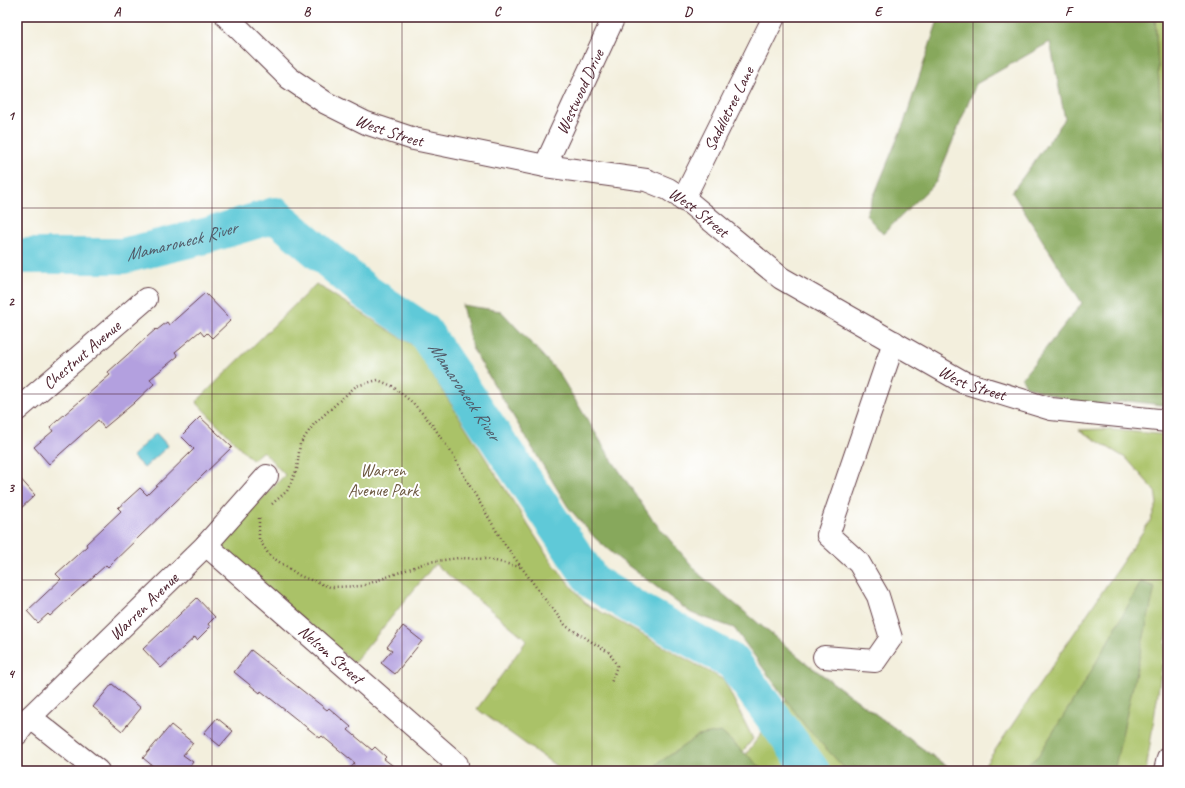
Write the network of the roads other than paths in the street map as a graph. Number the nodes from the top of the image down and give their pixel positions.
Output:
1 (227, 17) edge
2 (614, 17) edge
3 (774, 17) edge
4 (545, 166) junction
5 (683, 200) junction
6 (146, 298) dead end
7 (894, 342) junction
8 (17, 410) edge
9 (1164, 420) edge
10 (267, 476) dead end
11 (206, 545) junction
12 (824, 657) dead end
13 (30, 717) junction
14 (17, 734) edge
15 (1168, 758) edge
16 (454, 768) edge
17 (98, 771) edge
18 (1165, 771) edge

1 - 4 main road, West Street
2 - 4 main road, Westwood Drive
3 - 5 main road, Saddletree Lane
4 - 5 main road, West Street
5 - 7 main road, West Street
6 - 8 main road, Chestnut Avenue
7 - 9 main road, West Street
7 - 12 main road
10 - 11 main road, Warren Avenue
11 - 13 main road, Warren Avenue
11 - 16 main road, Nelson Street
13 - 14 main road, Warren Avenue
13 - 17 main road
15 - 18 main road

